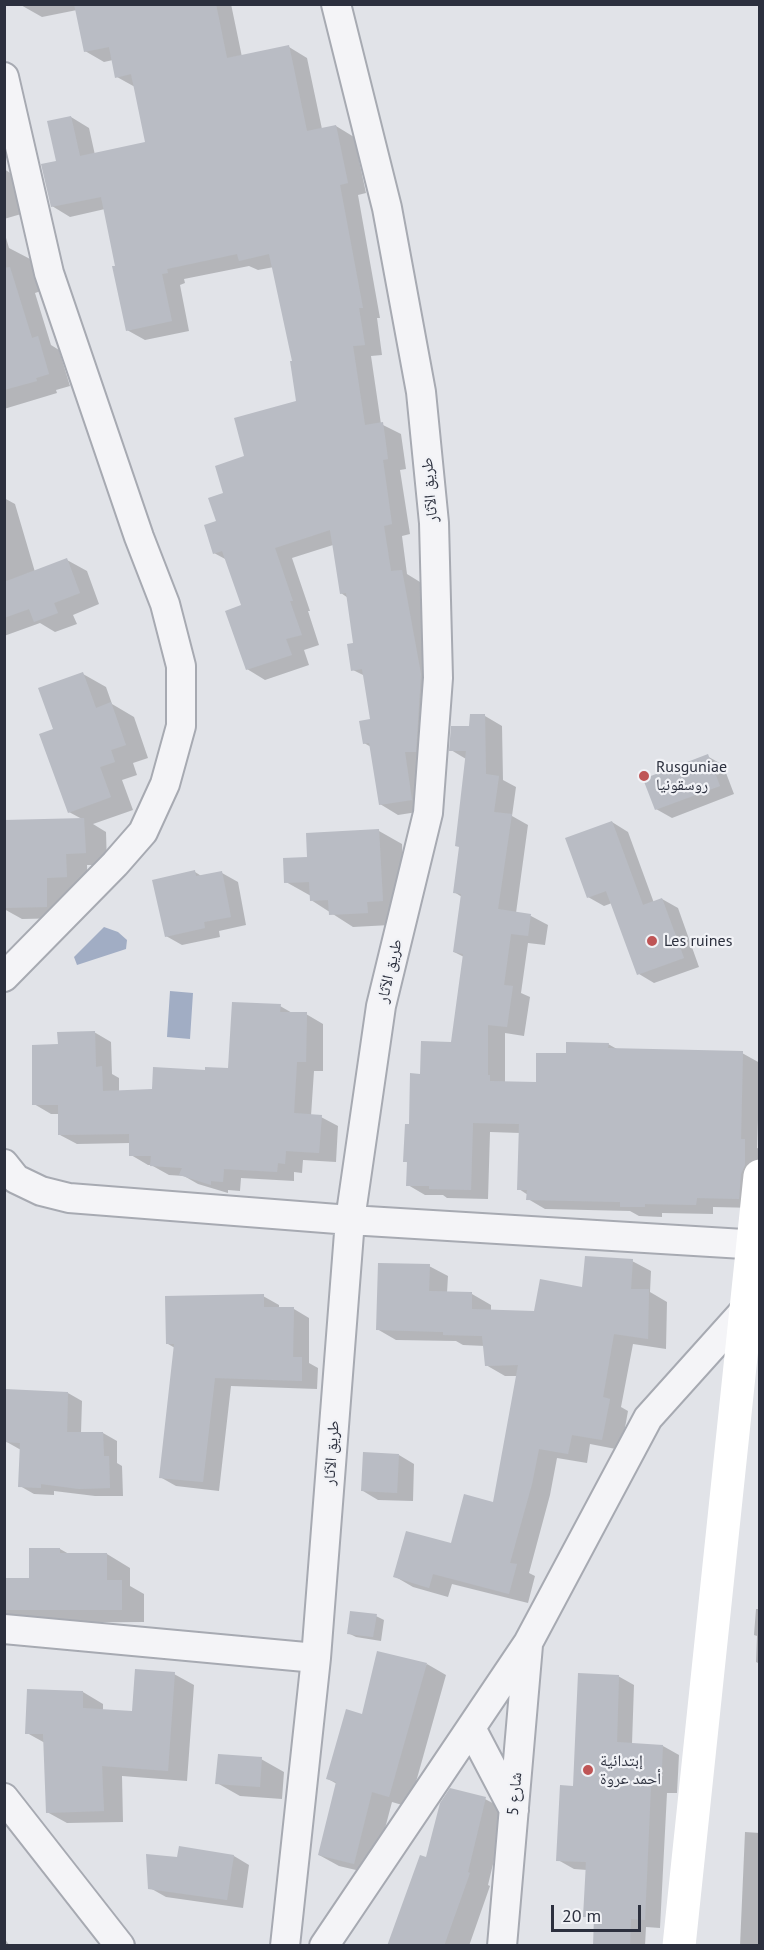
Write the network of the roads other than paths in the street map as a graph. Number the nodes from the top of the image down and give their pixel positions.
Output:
1 (336, 4) edge
2 (4, 77) edge
3 (4, 977) edge
4 (4, 1164) edge
5 (759, 1176) edge
6 (350, 1220) junction
7 (756, 1244) edge
8 (746, 1309) junction
9 (4, 1629) edge
10 (528, 1643) junction
11 (316, 1658) junction
12 (471, 1728) junction
13 (4, 1798) edge
14 (514, 1810) junction
15 (120, 1946) edge
16 (285, 1946) edge
17 (324, 1946) edge
18 (502, 1946) edge
19 (679, 1946) edge

1 - 6 street, طريق الآثار
2 - 3 street
4 - 6 street
5 - 7 main road
6 - 7 street
6 - 11 street, طريق الآثار
7 - 8 main road
8 - 10 street
8 - 19 main road
9 - 11 street
10 - 12 street
10 - 14 street, شارع 5
11 - 16 street, طريق الآثار
12 - 14 street
12 - 17 street
13 - 15 street
14 - 18 street, شارع 5

